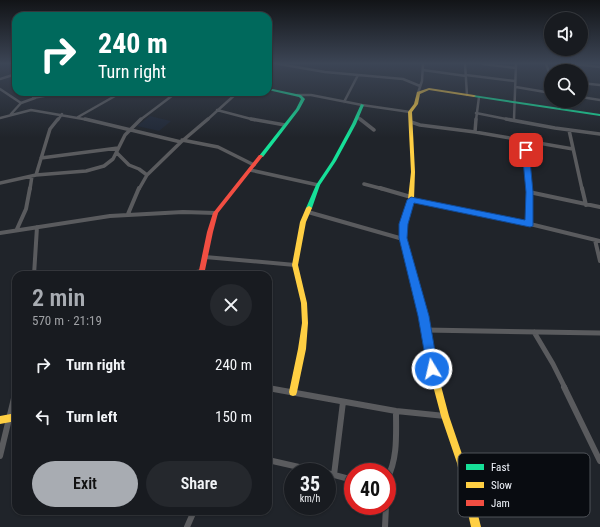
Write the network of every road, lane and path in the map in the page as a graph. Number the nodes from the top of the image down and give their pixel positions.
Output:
1 (0, 89) edge
2 (351, 89) edge
3 (419, 89) edge
4 (467, 89) edge
5 (516, 89) edge
6 (525, 89) edge
7 (272, 90) edge
8 (544, 92) edge
9 (418, 93) junction
10 (296, 95) junction
11 (38, 96) edge
12 (44, 96) edge
13 (116, 96) edge
14 (172, 96) edge
15 (233, 96) edge
16 (467, 96) junction
17 (34, 98) junction
18 (479, 98) junction
19 (588, 98) edge
20 (598, 99) edge
21 (344, 102) junction
22 (515, 102) junction
23 (21, 103) junction
24 (362, 105) junction
25 (600, 105) edge
26 (217, 110) junction
27 (410, 112) junction
28 (476, 113) junction
29 (11, 114) junction
30 (62, 114) junction
31 (600, 115) edge
32 (357, 116) junction
33 (78, 117) junction
34 (0, 118) edge
35 (514, 119) junction
36 (411, 122) junction
37 (285, 125) junction
38 (129, 130) junction
39 (374, 130) dead end
40 (569, 130) junction
41 (475, 132) junction
42 (600, 134) edge
43 (181, 141) junction
44 (527, 141) junction
45 (118, 148) junction
46 (573, 149) junction
47 (117, 153) junction
48 (41, 158) junction
49 (252, 167) junction
50 (34, 175) junction
51 (147, 175) junction
52 (0, 183) edge
53 (364, 184) dead end
54 (318, 185) junction
55 (529, 192) junction
56 (411, 199) junction
57 (586, 204) junction
58 (600, 207) edge
59 (308, 212) junction
60 (216, 213) junction
61 (128, 214) junction
62 (530, 224) junction
63 (37, 227) junction
64 (17, 229) junction
65 (0, 232) edge
66 (403, 238) junction
67 (595, 240) junction
68 (600, 241) edge
69 (205, 257) junction
70 (600, 260) edge
71 (296, 265) junction
72 (34, 271) edge
73 (202, 271) edge
74 (425, 330) junction
75 (534, 332) junction
76 (600, 333) edge
77 (272, 389) edge
78 (293, 392) junction
79 (343, 402) junction
80 (396, 411) junction
81 (445, 416) junction
82 (12, 418) edge
83 (0, 420) edge
84 (12, 421) edge
85 (458, 454) edge
86 (0, 456) edge
87 (272, 461) edge
88 (600, 461) edge
89 (333, 463) edge
90 (394, 463) edge
91 (284, 464) edge
92 (192, 515) edge
93 (386, 515) edge
94 (474, 517) edge
95 (187, 527) edge
96 (385, 527) edge
97 (476, 527) edge

1 - 23 street
2 - 21 street
3 - 9 street
4 - 16 street
5 - 22 street
6 - 8 street
7 - 10 street
9 - 16 street
9 - 27 street
10 - 21 street
10 - 37 street
11 - 17 street
12 - 17 street
13 - 33 street
14 - 38 street
15 - 26 street
16 - 18 street
17 - 23 street
18 - 22 street
18 - 28 street
19 - 20 street
20 - 25 street
21 - 24 street
22 - 31 street
22 - 35 street
23 - 29 street
24 - 27 street
24 - 32 street
26 - 37 street
26 - 43 street
27 - 36 street
28 - 35 street
28 - 41 street
29 - 30 street
29 - 34 street
30 - 33 street
30 - 48 street
32 - 39 street
32 - 54 street
33 - 38 street
35 - 40 street
36 - 41 street
36 - 56 street
37 - 49 street
38 - 43 street
38 - 45 street
40 - 42 street
40 - 46 street
41 - 44 street
43 - 49 street
43 - 51 street
44 - 46 street
44 - 55 street
45 - 47 street
45 - 48 street
46 - 57 street
47 - 50 street
47 - 51 street
48 - 50 street
49 - 54 street
49 - 60 street
50 - 52 street
50 - 64 street
51 - 61 street
53 - 56 street
54 - 59 street
55 - 57 street
55 - 62 street
56 - 62 street
56 - 66 street
57 - 58 street
59 - 66 street
59 - 71 street
60 - 61 street
60 - 69 street
61 - 63 street
62 - 67 street
63 - 64 street
63 - 72 street
64 - 65 street
66 - 74 street
67 - 68 street
67 - 70 street
69 - 71 street
69 - 73 street
71 - 78 street
74 - 75 street
74 - 81 street
75 - 76 street
75 - 88 street
77 - 78 street
78 - 79 street
79 - 80 street
79 - 89 street
80 - 81 street
80 - 90 street
81 - 85 street
82 - 83 street
84 - 86 street
87 - 91 street
92 - 95 street
93 - 96 street
94 - 97 street

